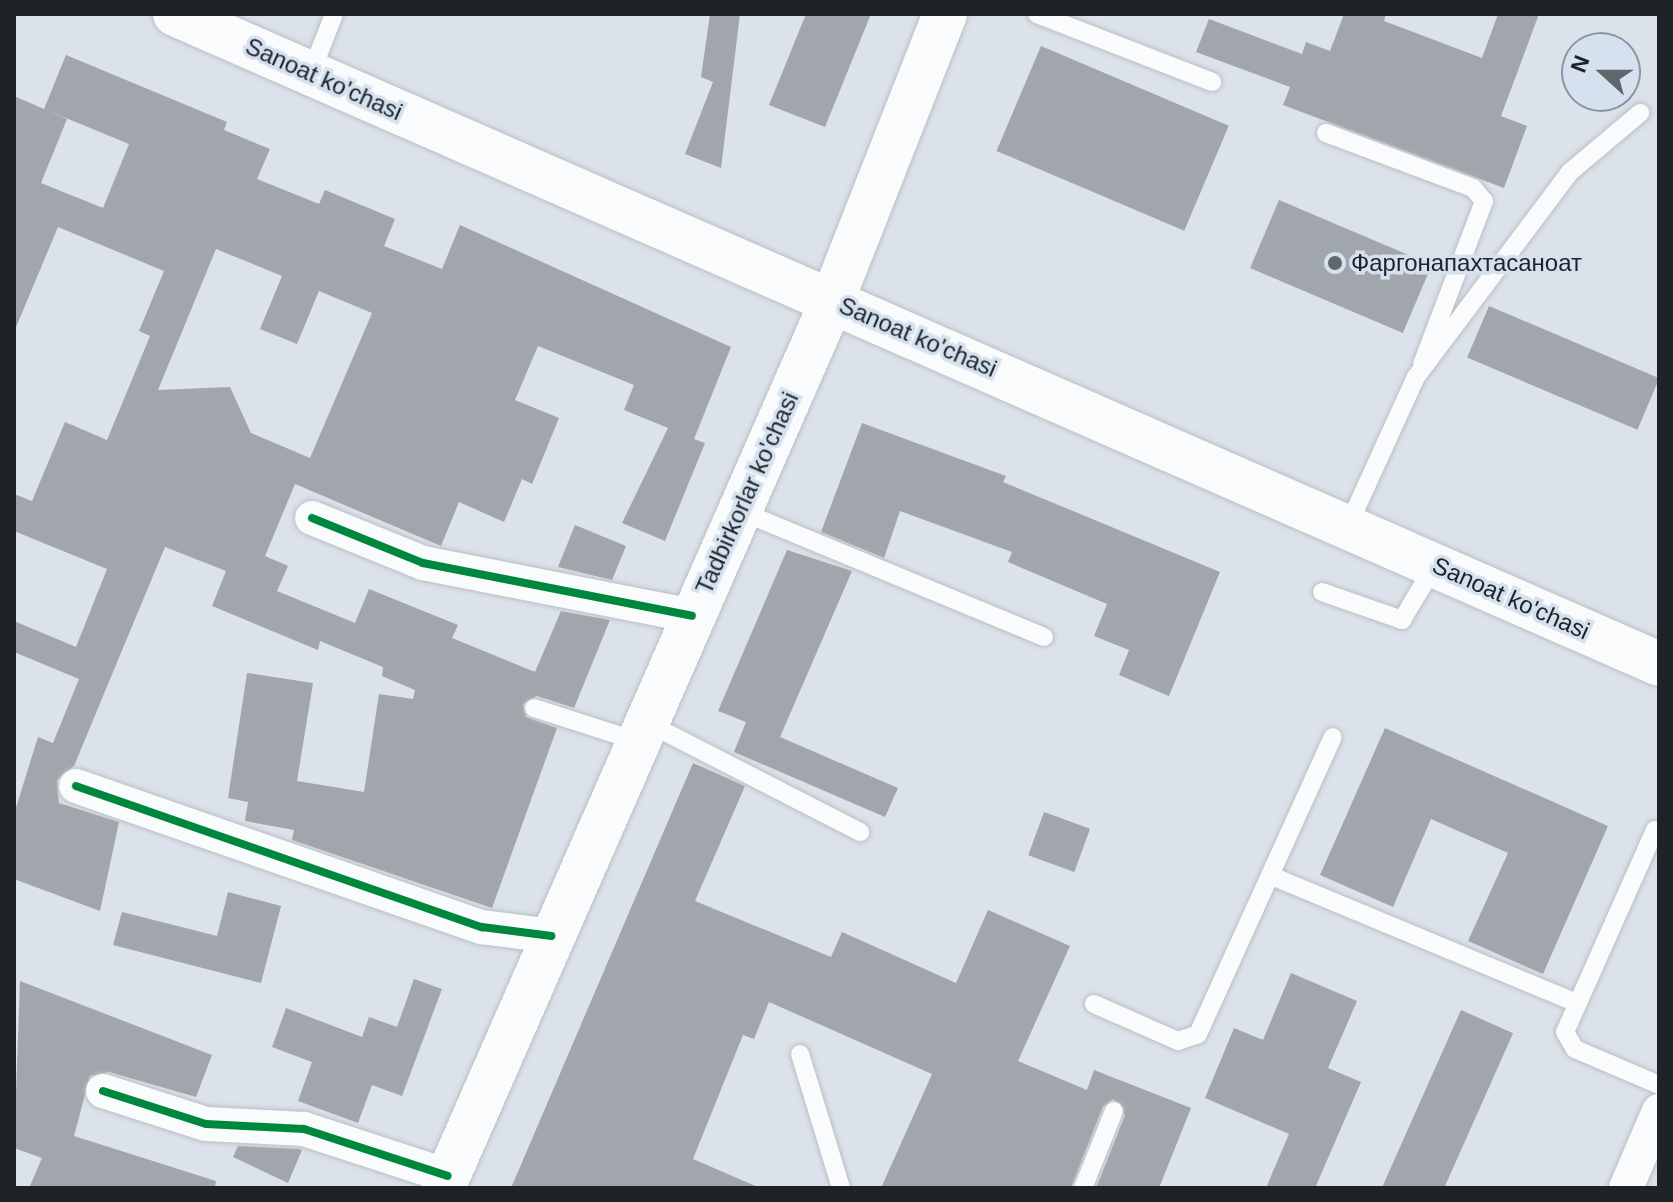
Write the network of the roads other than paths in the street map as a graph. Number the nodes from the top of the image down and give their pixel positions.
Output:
1 (175, 14) edge
2 (334, 14) edge
3 (945, 14) edge
4 (1037, 14) edge
5 (311, 73) junction
6 (1212, 82) dead end
7 (1640, 113) dead end
8 (1326, 133) dead end
9 (832, 301) junction
10 (1416, 377) junction
11 (739, 510) junction
12 (312, 518) dead end
13 (1348, 526) junction
14 (1434, 565) junction
15 (1322, 592) dead end
16 (692, 616) junction
17 (1044, 637) dead end
18 (1659, 664) edge
19 (534, 708) dead end
20 (642, 732) junction
21 (1333, 737) dead end
22 (76, 786) dead end
23 (1655, 830) dead end
24 (860, 832) dead end
25 (1274, 877) junction
26 (551, 936) junction
27 (1577, 1003) junction
28 (1094, 1004) dead end
29 (800, 1054) dead end
30 (1659, 1085) edge
31 (103, 1091) dead end
32 (1114, 1111) dead end
33 (1659, 1111) edge
34 (446, 1182) edge
35 (841, 1188) edge
36 (1083, 1188) edge
37 (1626, 1188) edge

1 - 5 main road, Sanoat ko'chasi
2 - 5 lane
3 - 9 main road, Tadbirkorlar ko'chasi
4 - 6 lane
5 - 9 main road, Sanoat ko'chasi
7 - 10 lane
8 - 10 lane
9 - 11 main road, Tadbirkorlar ko'chasi
9 - 13 main road, Sanoat ko'chasi
10 - 13 lane
11 - 16 main road, Tadbirkorlar ko'chasi
11 - 17 lane
12 - 16 street
13 - 14 main road, Sanoat ko'chasi
14 - 15 lane
14 - 18 main road, Sanoat ko'chasi
16 - 20 main road, Tadbirkorlar ko'chasi
19 - 20 lane
20 - 24 lane
20 - 26 main road, Tadbirkorlar ko'chasi
21 - 25 lane
22 - 26 street
23 - 27 lane
25 - 27 lane
25 - 28 lane
26 - 34 main road, Tadbirkorlar ko'chasi
27 - 30 lane
29 - 35 lane
31 - 34 street
32 - 36 lane
33 - 37 street

